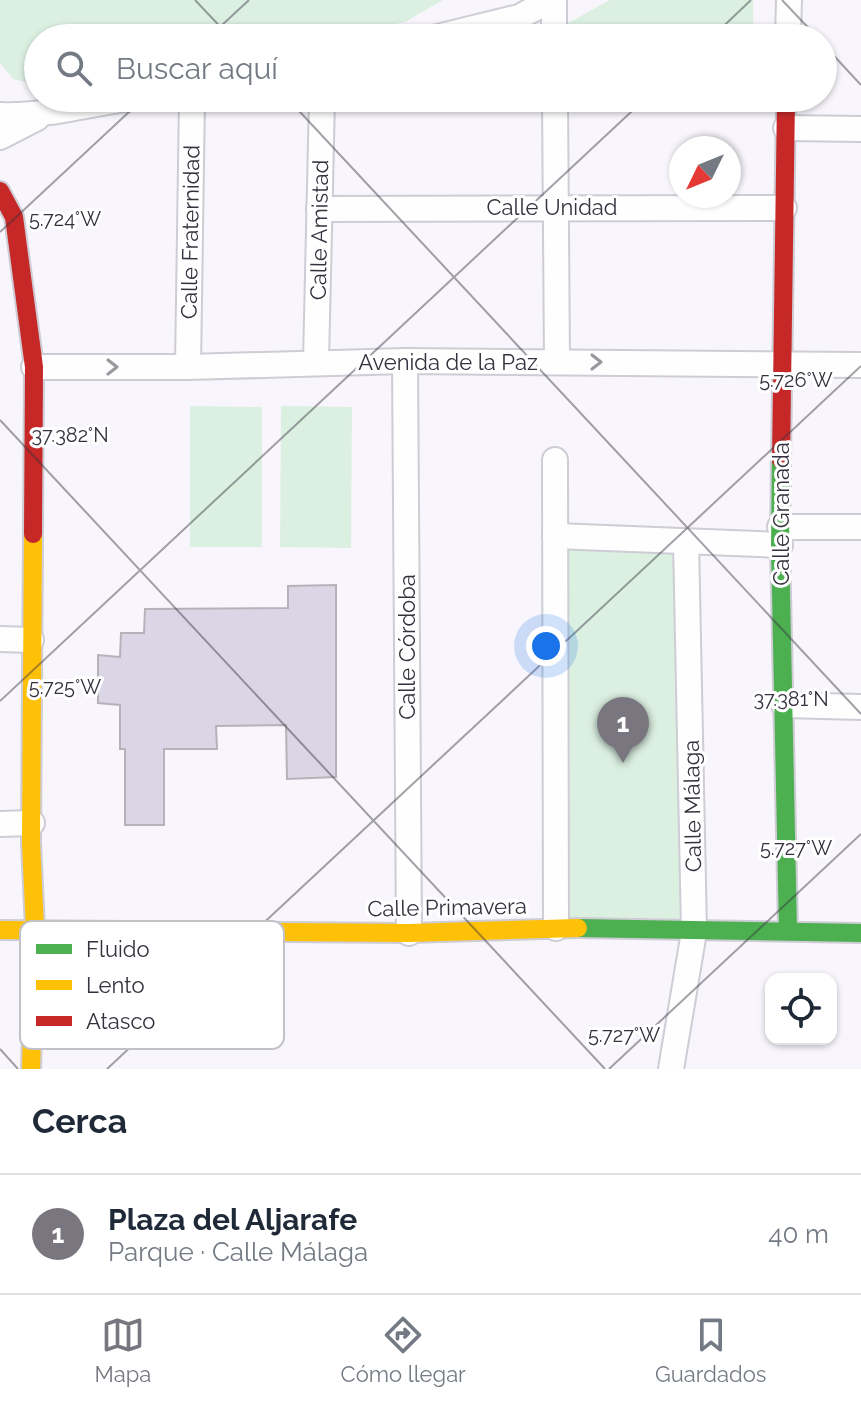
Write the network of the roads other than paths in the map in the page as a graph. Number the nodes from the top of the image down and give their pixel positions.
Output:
1 (552, 0) edge
2 (789, 0) edge
3 (490, 24) edge
4 (553, 24) edge
5 (788, 24) edge
6 (52, 112) edge
7 (192, 112) edge
8 (322, 112) edge
9 (555, 112) edge
10 (786, 112) edge
11 (45, 114) junction
12 (0, 115) edge
13 (786, 128) junction
14 (861, 129) edge
15 (0, 137) edge
16 (0, 191) edge
17 (555, 207) junction
18 (784, 208) junction
19 (319, 209) junction
20 (7, 216) edge
21 (405, 361) junction
22 (316, 362) junction
23 (557, 362) junction
24 (782, 363) junction
25 (861, 365) edge
26 (34, 367) junction
27 (188, 367) junction
28 (555, 460) dead end
29 (861, 527) edge
30 (555, 536) junction
31 (780, 536) junction
32 (686, 541) junction
33 (0, 639) edge
34 (31, 640) junction
35 (784, 705) junction
36 (861, 707) edge
37 (32, 823) junction
38 (0, 824) edge
39 (35, 921) edge
40 (556, 928) junction
41 (20, 929) edge
42 (0, 930) edge
43 (788, 931) junction
44 (284, 932) edge
45 (694, 932) junction
46 (409, 933) junction
47 (861, 933) edge
48 (32, 1049) edge
49 (31, 1069) edge
50 (671, 1069) edge

1 - 3 street
1 - 4 street
2 - 5 street
6 - 11 street
7 - 27 street, Calle Fraternidad
8 - 19 street, Calle Amistad
9 - 17 street
10 - 13 street, Calle Granada
11 - 12 street
11 - 15 street
13 - 14 street
13 - 18 street, Calle Granada
16 - 20 street
17 - 18 street, Calle Unidad
17 - 19 street, Calle Unidad
17 - 23 street
18 - 24 street, Calle Granada
19 - 22 street, Calle Amistad
20 - 26 street
21 - 22 street, Avenida de la Paz
21 - 23 street, Avenida de la Paz
21 - 46 street, Calle Córdoba
22 - 27 street, Avenida de la Paz
23 -> 24 street, Avenida de la Paz
24 - 25 street, Avenida de la Paz
24 - 31 street, Calle Granada
26 -> 27 street, Avenida de la Paz
26 - 34 street
28 - 30 street
29 - 31 street
30 - 32 street
30 - 40 street
31 - 32 street
31 - 35 street, Calle Granada
32 - 45 street, Calle Málaga
33 - 34 street
34 - 37 street
35 - 36 street
35 - 43 street, Calle Granada
37 - 38 street
37 - 39 street
40 - 45 street, Calle Primavera
40 - 46 street, Calle Primavera
41 - 42 street, Calle Primavera
43 - 45 street, Calle Primavera
43 - 47 street, Calle Primavera
44 - 46 street, Calle Primavera
45 - 50 street, Calle Málaga
48 - 49 street

